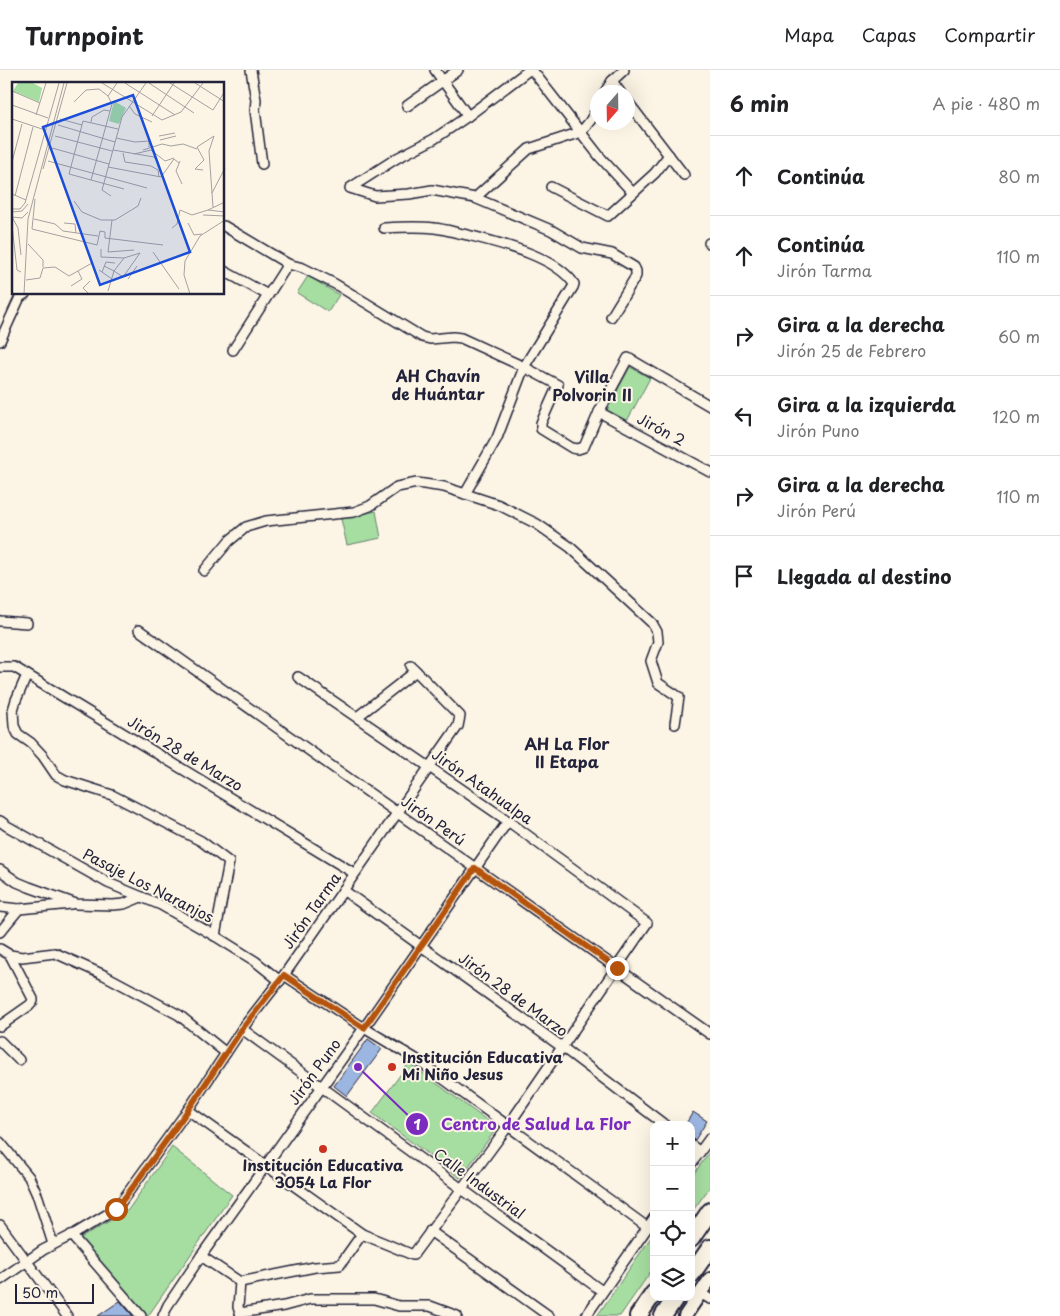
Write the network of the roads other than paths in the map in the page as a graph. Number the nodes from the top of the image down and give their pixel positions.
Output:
1 (251, 70) edge
2 (435, 70) edge
3 (458, 70) edge
4 (530, 70) edge
5 (624, 70) edge
6 (444, 80) junction
7 (612, 81) junction
8 (609, 85) edge
9 (615, 85) edge
10 (407, 106) dead end
11 (635, 111) edge
12 (468, 116) junction
13 (590, 121) edge
14 (580, 132) junction
15 (669, 155) junction
16 (262, 164) dead end
17 (684, 175) dead end
18 (551, 187) dead end
19 (633, 193) junction
20 (475, 198) junction
21 (225, 227) edge
22 (384, 228) dead end
23 (288, 264) junction
24 (225, 272) edge
25 (24, 295) edge
26 (268, 295) junction
27 (611, 317) dead end
28 (0, 342) edge
29 (233, 350) dead end
30 (524, 367) junction
31 (710, 406) edge
32 (599, 412) junction
33 (710, 472) edge
34 (465, 494) junction
35 (204, 571) dead end
36 (0, 621) edge
37 (27, 623) dead end
38 (139, 630) dead end
39 (0, 667) edge
40 (28, 675) junction
41 (298, 677) dead end
42 (357, 717) junction
43 (676, 724) dead end
44 (429, 767) junction
45 (397, 813) junction
46 (0, 821) edge
47 (508, 821) junction
48 (475, 868) junction
49 (0, 870) edge
50 (354, 873) junction
51 (343, 890) junction
52 (141, 897) junction
53 (76, 904) junction
54 (0, 907) edge
55 (19, 909) junction
56 (0, 932) edge
57 (215, 936) junction
58 (421, 945) junction
59 (0, 949) edge
60 (10, 955) junction
61 (617, 968) junction
62 (282, 978) junction
63 (0, 1026) edge
64 (364, 1028) junction
65 (242, 1029) junction
66 (710, 1034) edge
67 (0, 1041) edge
68 (562, 1047) junction
69 (226, 1053) junction
70 (20, 1060) dead end
71 (321, 1087) junction
72 (188, 1110) junction
73 (660, 1121) edge
74 (508, 1126) junction
75 (710, 1138) edge
76 (0, 1142) edge
77 (695, 1148) edge
78 (700, 1152) junction
79 (695, 1159) edge
80 (265, 1166) junction
81 (461, 1189) junction
82 (710, 1211) edge
83 (650, 1223) edge
84 (0, 1226) edge
85 (647, 1227) junction
86 (430, 1231) junction
87 (695, 1233) edge
88 (362, 1234) junction
89 (72, 1235) junction
90 (53, 1244) junction
91 (710, 1248) edge
92 (201, 1256) junction
93 (26, 1261) junction
94 (695, 1269) edge
95 (710, 1279) edge
96 (0, 1280) edge
97 (240, 1282) junction
98 (602, 1291) junction
99 (705, 1296) edge
100 (650, 1299) edge
101 (673, 1301) edge
102 (67, 1316) edge
103 (141, 1316) edge
104 (163, 1316) edge
105 (457, 1316) edge
106 (549, 1316) edge
107 (586, 1316) edge
108 (638, 1316) edge
109 (663, 1316) edge
110 (685, 1316) edge

1 - 16 street
2 - 6 street
3 - 6 street
4 - 12 street
4 - 14 street
5 - 7 street
6 - 10 street
6 - 12 street
7 - 8 street
7 - 9 street
11 - 15 street
12 - 20 street
13 - 14 street
14 - 19 street
14 - 20 street
15 - 17 street
15 - 19 street
18 - 19 street
20 - 27 street
21 - 23 street
22 - 30 street
23 - 26 street
23 - 30 street
24 - 26 street
25 - 28 street
26 - 29 street
30 - 32 street
30 - 34 street
31 - 32 street
32 - 33 street, Jirón 2
34 - 35 street
34 - 43 street
36 - 37 street
38 - 45 street, Jirón Perú
39 - 40 street, Jirón 28 de Marzo
40 - 50 street, Jirón 28 de Marzo
40 - 57 street
41 - 42 street, Jirón Atahualpa
42 - 44 street, Jirón Atahualpa
42 - 44 street, Jirón Tarma
44 - 45 street, Jirón Tarma
44 - 47 street, Jirón Atahualpa
45 - 48 street, Jirón Perú
45 - 50 street, Jirón Tarma
46 - 52 street, Pasaje Los Naranjos
47 - 48 street, Jirón Puno
47 - 61 street, Jirón Atahualpa
48 - 58 street, Jirón Puno
48 - 61 street, Jirón Perú
49 - 53 street
50 - 51 street, Jirón Tarma
51 - 58 street, Jirón 28 de Marzo
51 - 62 street, Jirón Tarma
52 - 53 street
52 - 57 street, Pasaje Los Naranjos
53 - 55 street
54 - 55 street
55 - 56 street
57 - 62 street, Pasaje Los Naranjos
58 - 64 street, Jirón Puno
58 - 68 street, Jirón 28 de Marzo
59 - 60 street
60 - 63 street
60 - 69 street
61 - 66 street, Jirón Perú
61 - 68 street
62 - 64 street, Pasaje Los Naranjos
62 - 65 street, Jirón Tarma
64 - 71 street, Jirón Puno
64 - 74 street, Pasaje Los Naranjos
65 - 69 street, Jirón Tarma
65 - 71 street, Calle Industrial
67 - 70 street
68 - 73 street, Jirón 28 de Marzo
68 - 74 street
69 - 72 street, Jirón Tarma
71 - 80 street, Jirón Puno
71 - 81 street, Calle Industrial
72 - 80 street
72 - 89 street, Jirón Tarma
74 - 81 street
74 - 85 street, Pasaje Los Naranjos
75 - 78 street
76 - 90 street
77 - 78 street
78 - 79 street
80 - 88 street
80 - 92 street, Jirón Puno
81 - 86 street
81 - 98 street, Calle Industrial
82 - 87 highway
83 - 85 street
84 - 93 street
85 - 98 street
86 - 88 street
86 - 106 street
88 - 97 street
89 - 90 street, Jirón Tarma
89 - 103 street
90 - 93 street, Jirón Tarma
91 - 94 highway
92 - 97 street
92 - 104 street, Jirón Puno
93 - 96 street, Jirón Tarma
93 - 102 street
95 - 99 street
97 - 105 street
98 - 107 street
99 - 110 street
100 - 108 highway
101 - 109 highway

